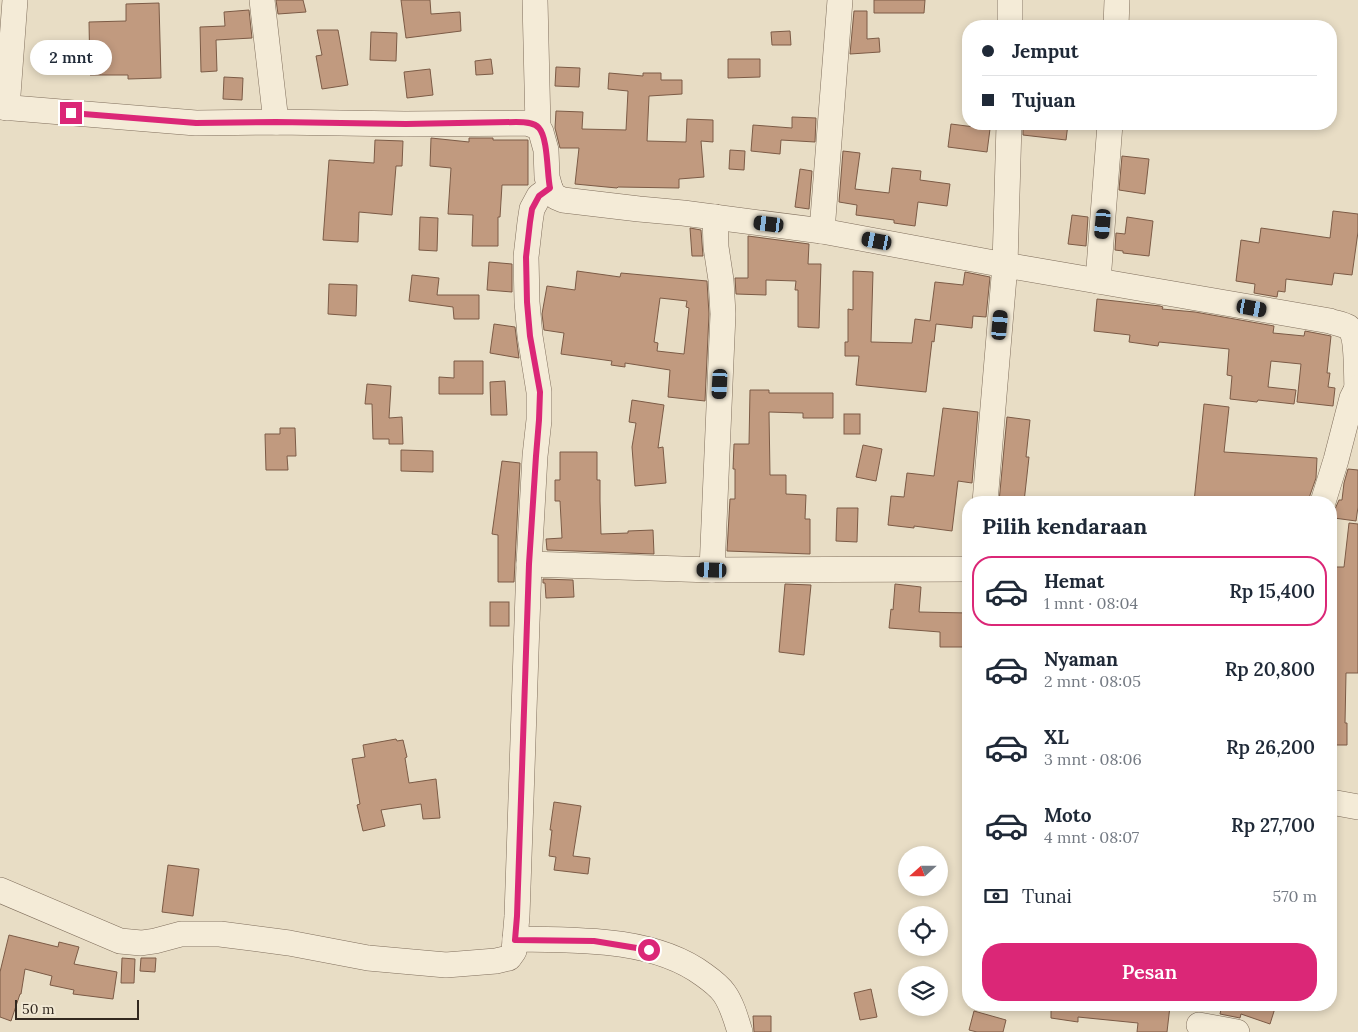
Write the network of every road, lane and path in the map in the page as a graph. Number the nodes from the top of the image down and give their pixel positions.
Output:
1 (15, 0) edge
2 (262, 0) edge
3 (535, 0) edge
4 (840, 0) edge
5 (1010, 0) edge
6 (1117, 0) edge
7 (1010, 20) edge
8 (1116, 20) edge
9 (4, 107) edge
10 (276, 122) junction
11 (538, 127) junction
12 (1009, 130) edge
13 (1110, 130) edge
14 (550, 188) junction
15 (715, 217) junction
16 (822, 230) junction
17 (1005, 266) junction
18 (1098, 281) junction
19 (1357, 391) edge
20 (985, 496) edge
21 (1325, 496) edge
22 (529, 564) junction
23 (962, 569) edge
24 (712, 570) junction
25 (1337, 803) edge
26 (1358, 807) edge
27 (0, 890) edge
28 (515, 940) junction
29 (1199, 1021) edge
30 (740, 1032) edge
31 (1237, 1032) edge

1 - 9 street
2 - 10 street
3 - 11 street
4 - 16 street
5 - 7 street
6 - 8 street
9 - 10 street
10 - 11 street
11 - 14 street
12 - 17 street
13 - 18 street
14 - 15 street
14 - 22 street
15 - 16 street
15 - 24 street
16 - 17 street
17 - 18 street
17 - 20 street
18 - 19 street
19 - 21 street
22 - 24 street
22 - 28 street
23 - 24 street
25 - 26 street
27 - 28 street
28 - 30 street
29 - 31 street

